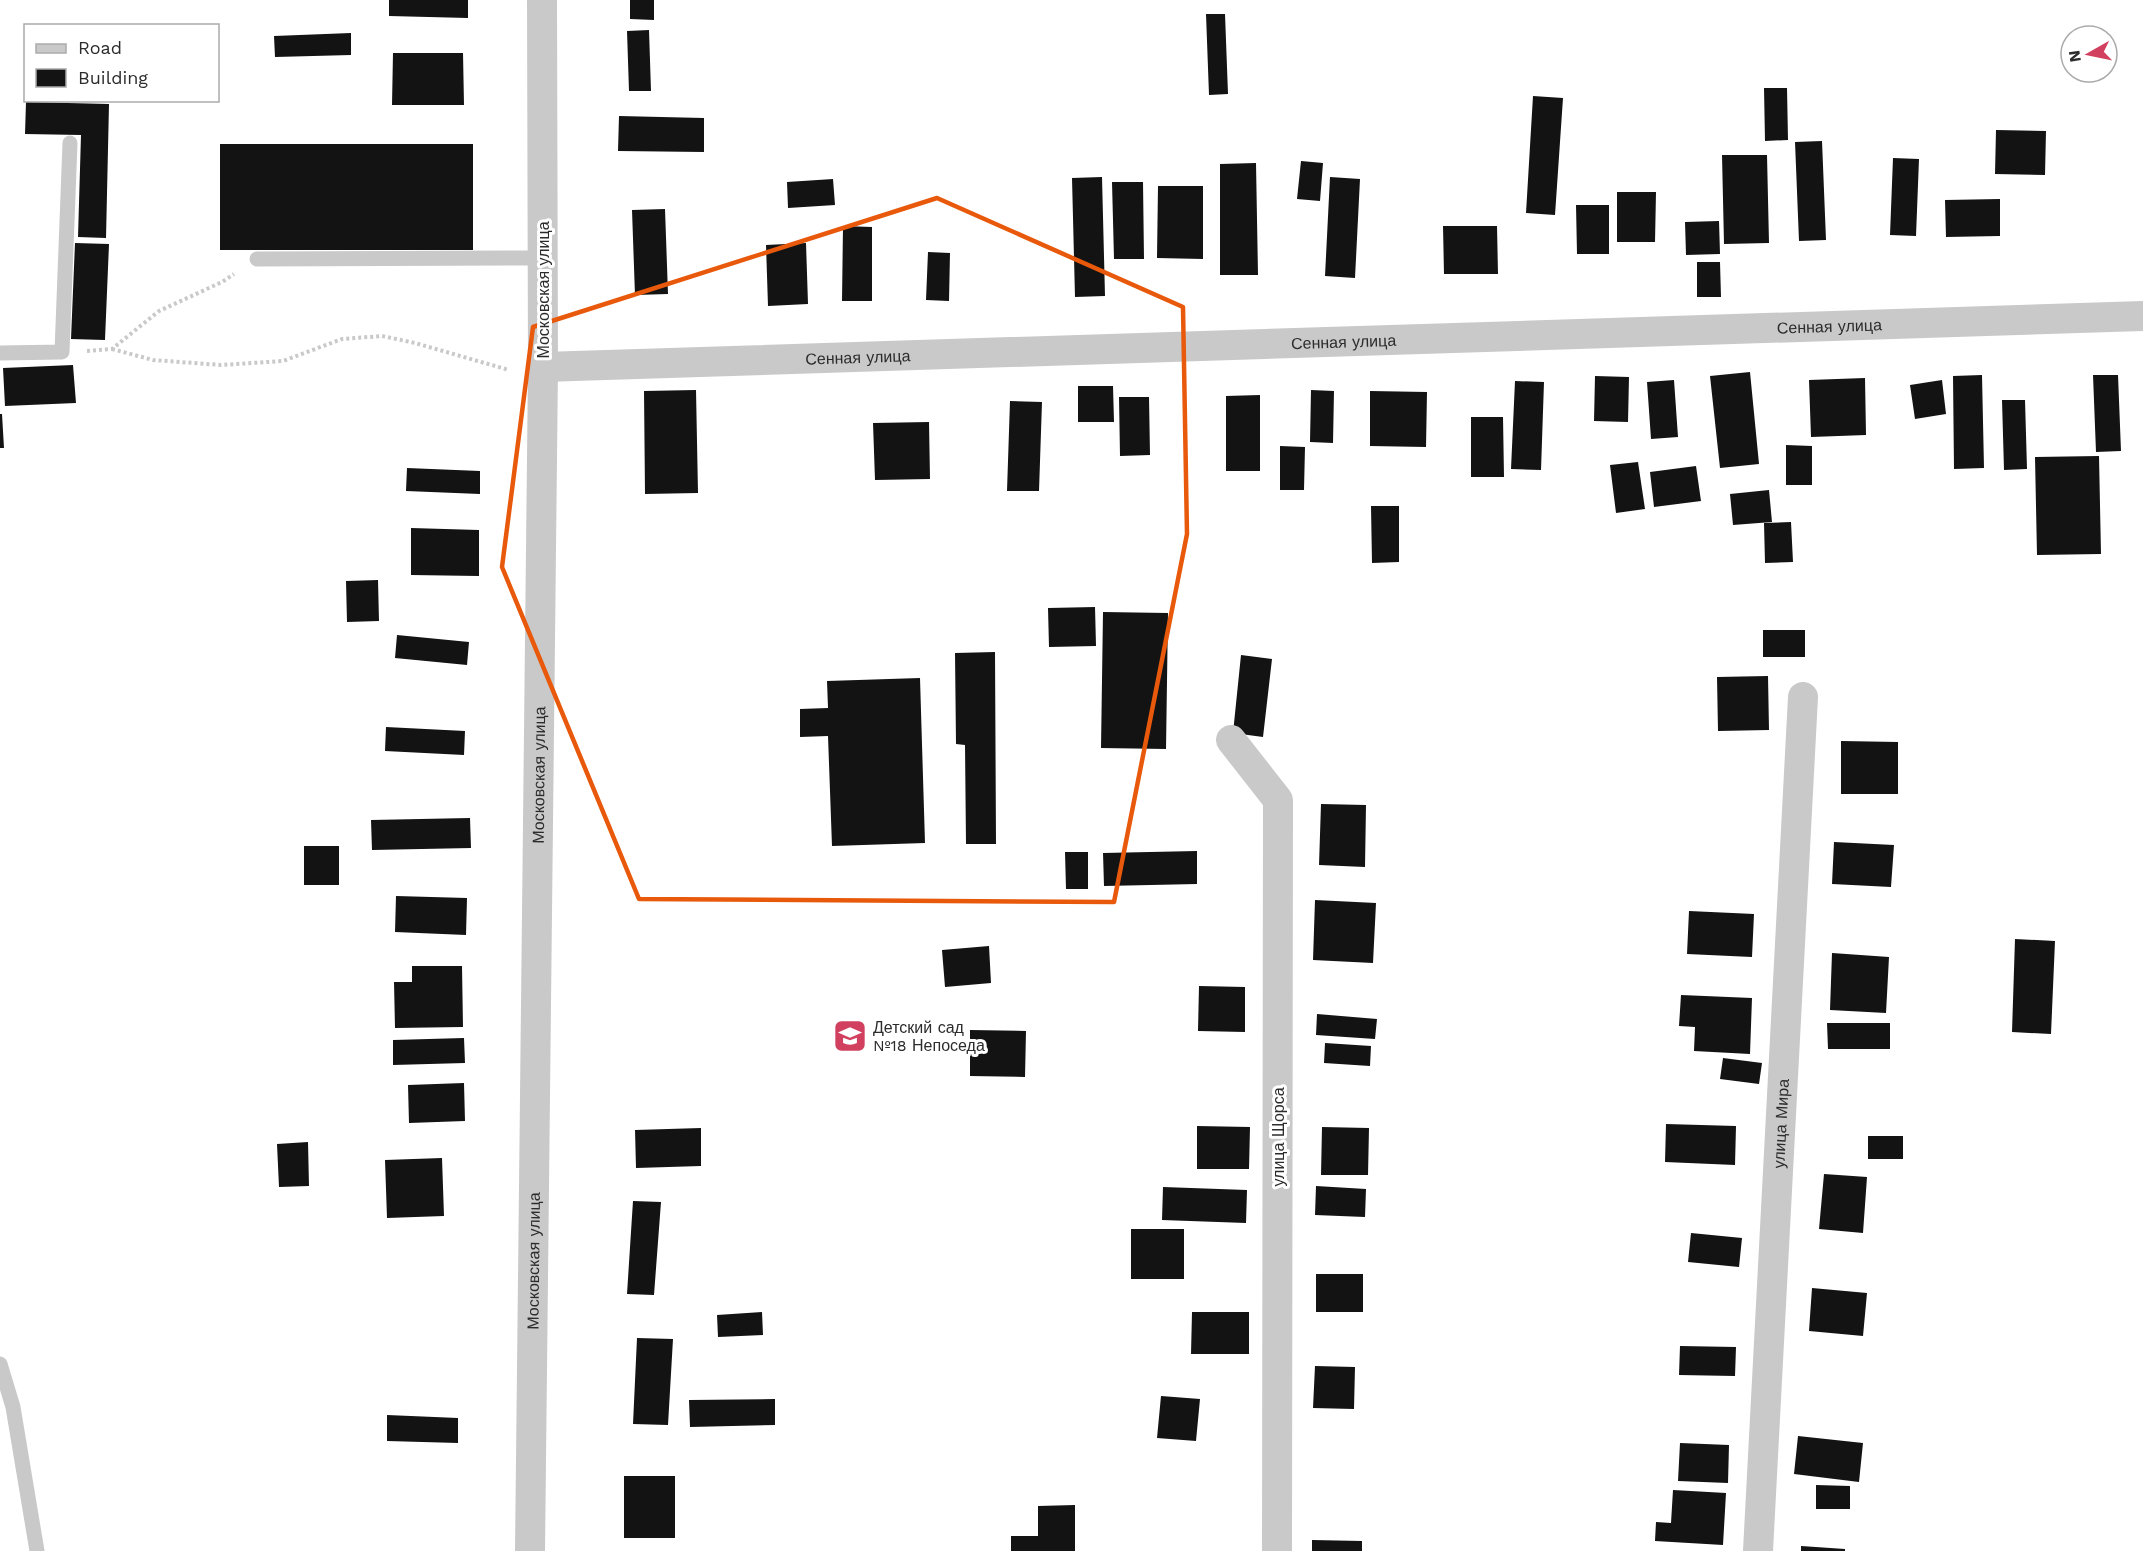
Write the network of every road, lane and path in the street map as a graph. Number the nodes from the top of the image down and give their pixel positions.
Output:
1 (542, 0) edge
2 (70, 143) dead end
3 (542, 258) junction
4 (257, 259) joint
5 (2143, 316) edge
6 (112, 349) junction
7 (62, 352) junction
8 (0, 353) edge
9 (543, 367) junction
10 (1803, 697) dead end
11 (1231, 740) dead end
12 (0, 1364) edge
13 (37, 1551) edge
14 (530, 1551) edge
15 (1277, 1551) edge
16 (1758, 1551) edge

1 - 3 street, Московская улица
2 - 7 lane
3 - 4 lane
3 - 9 street, Московская улица
4 - 6 path
5 - 9 street, Сенная улица
6 - 7 path
6 - 9 path
7 - 8 lane
9 - 14 street, Московская улица
10 - 16 street, улица Мира
11 - 15 street, улица Щорса
12 - 13 lane

